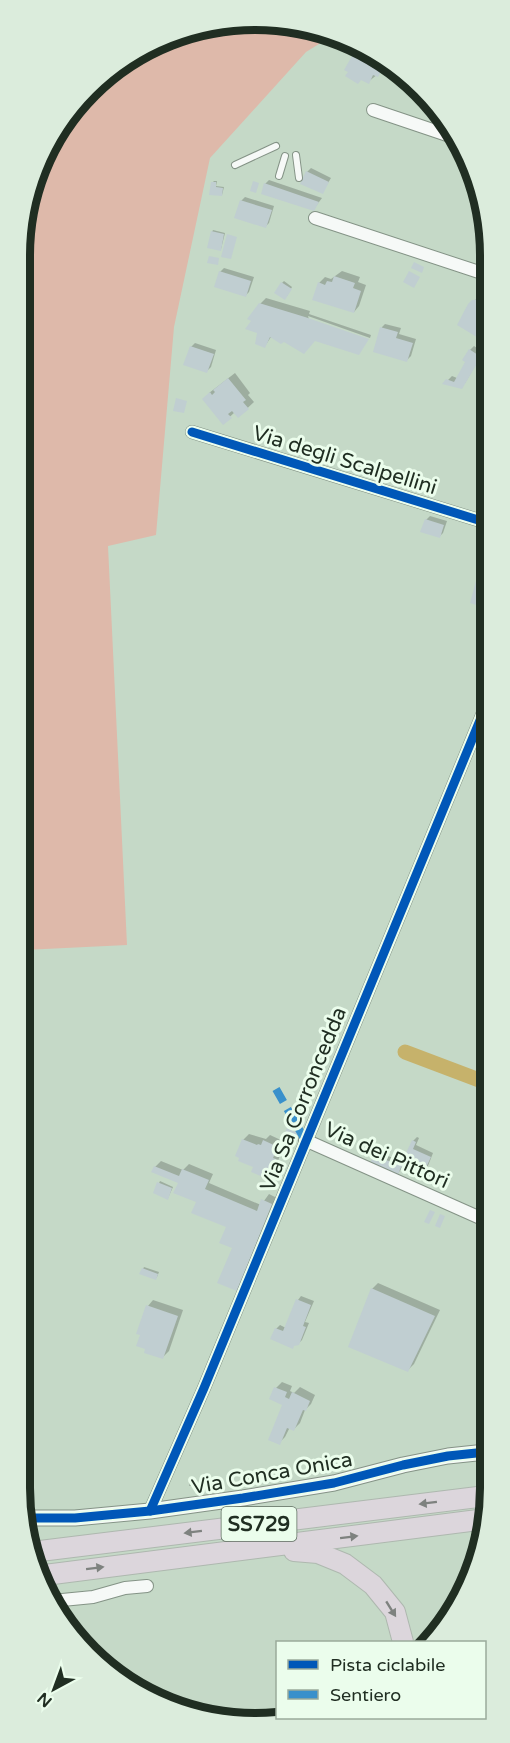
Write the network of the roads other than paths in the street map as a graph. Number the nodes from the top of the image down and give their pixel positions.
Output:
1 (374, 110) dead end
2 (445, 134) edge
3 (276, 146) dead end
4 (296, 155) dead end
5 (285, 156) dead end
6 (235, 165) dead end
7 (279, 176) dead end
8 (299, 178) dead end
9 (315, 218) dead end
10 (480, 272) edge
11 (192, 432) dead end
12 (480, 521) edge
13 (480, 720) edge
14 (305, 1140) junction
15 (480, 1218) edge
16 (480, 1453) edge
17 (480, 1497) edge
18 (150, 1511) junction
19 (32, 1518) edge
20 (478, 1520) edge
21 (249, 1548) junction
22 (39, 1551) edge
23 (47, 1575) edge
24 (147, 1586) dead end
25 (60, 1600) edge
26 (403, 1641) edge

1 - 2 street
3 - 6 lane
4 - 8 lane
5 - 7 lane
9 - 10 street
11 - 12 street, Via degli Scalpellini
13 - 14 street, Via Sa Corroncedda
14 - 15 street, Via dei Pittori
14 - 18 street, Via Sa Corroncedda
16 - 18 street, Via Conca Onica
17 -> 22 highway, SS729
18 - 19 street, Via Conca Onica
21 -> 20 highway, SS729
23 -> 21 highway, SS729
21 -> 26 highway
24 - 25 street

